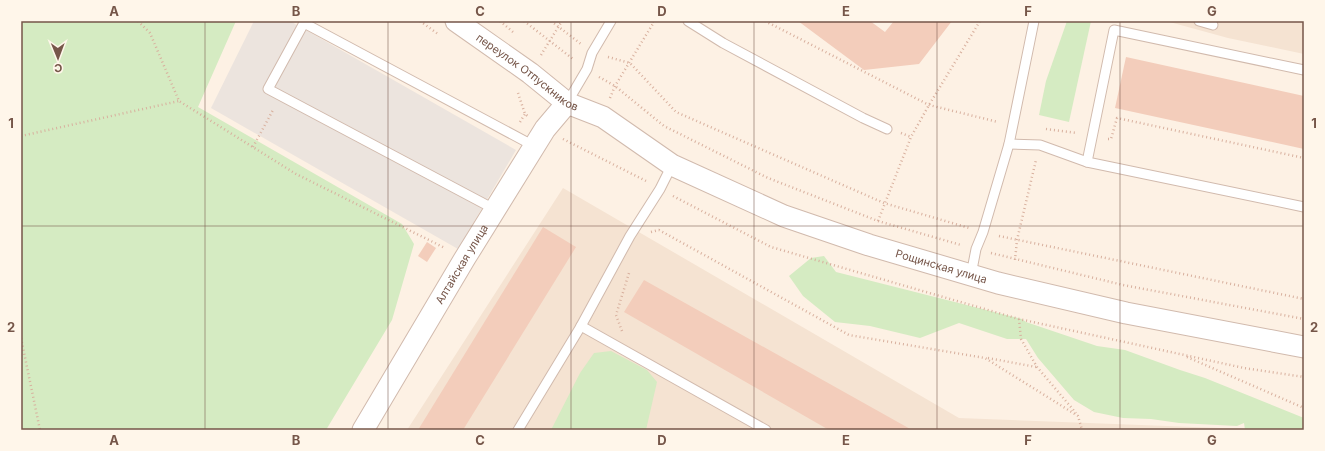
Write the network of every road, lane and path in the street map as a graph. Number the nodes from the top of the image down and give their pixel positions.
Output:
1 (138, 21) edge
2 (456, 21) edge
3 (524, 21) edge
4 (551, 21) edge
5 (612, 21) edge
6 (652, 21) edge
7 (688, 21) edge
8 (765, 21) edge
9 (980, 21) edge
10 (1034, 21) edge
11 (1199, 21) edge
12 (1212, 25) dead end
13 (592, 52) junction
14 (630, 63) junction
15 (587, 70) junction
16 (1304, 70) edge
17 (614, 86) junction
18 (281, 95) junction
19 (179, 102) junction
20 (567, 103) junction
21 (929, 105) junction
22 (603, 117) junction
23 (1012, 126) junction
24 (887, 129) dead end
25 (1092, 135) junction
26 (21, 136) edge
27 (1009, 144) junction
28 (1040, 145) junction
29 (534, 146) junction
30 (253, 147) junction
31 (1304, 158) edge
32 (1087, 162) junction
33 (672, 165) junction
34 (884, 203) junction
35 (1304, 207) edge
36 (496, 210) junction
37 (878, 221) junction
38 (648, 232) dead end
39 (983, 232) junction
40 (1017, 240) junction
41 (976, 249) junction
42 (465, 258) junction
43 (1015, 260) junction
44 (630, 270) dead end
45 (971, 276) junction
46 (1304, 299) edge
47 (1304, 318) edge
48 (1020, 319) dead end
49 (581, 326) junction
50 (21, 338) edge
51 (1304, 347) edge
52 (1180, 354) dead end
53 (633, 355) junction
54 (985, 358) junction
55 (1037, 367) junction
56 (1304, 408) edge
57 (1078, 416) junction
58 (40, 430) edge
59 (363, 430) edge
60 (518, 430) edge
61 (766, 430) edge
62 (1082, 430) edge

1 - 19 path
2 - 20 street, переулок Отпускников
3 - 15 path
4 - 13 path
5 - 13 lane
6 - 14 path
7 - 24 lane
8 - 21 path
9 - 21 path
10 - 23 lane
11 - 12 lane
13 - 14 path
13 - 15 lane
14 - 17 path
14 - 34 path
15 - 17 path
15 - 20 lane
16 - 25 lane
17 - 22 path
17 - 37 path
18 - 29 lane
18 - 30 path
18 - 36 lane
19 - 26 path
19 - 30 path
20 - 22 street, переулок Отпускников
20 - 29 street, Алтайская улица
21 - 23 path
21 - 34 path
22 - 33 street, Рощинская улица
23 - 27 lane
25 - 28 path
25 - 31 path
25 - 32 lane
27 - 28 lane
27 - 39 lane
28 - 32 lane
28 - 40 path
29 - 36 street, Алтайская улица
30 - 42 path
32 - 35 lane
33 - 45 street, Рощинская улица
33 - 49 lane
34 - 37 path
34 - 39 path
36 - 42 street, Алтайская улица
37 - 41 path
38 - 54 path
39 - 40 path
39 - 41 lane
40 - 43 path
40 - 46 path
41 - 43 path
41 - 45 lane
42 - 59 street, Алтайская улица
43 - 47 path
44 - 53 path
45 - 51 street, Рощинская улица
48 - 55 path
49 - 53 lane
49 - 60 lane
50 - 58 path
52 - 56 path
53 - 61 lane
54 - 55 path
54 - 57 path
55 - 57 path
57 - 62 path

